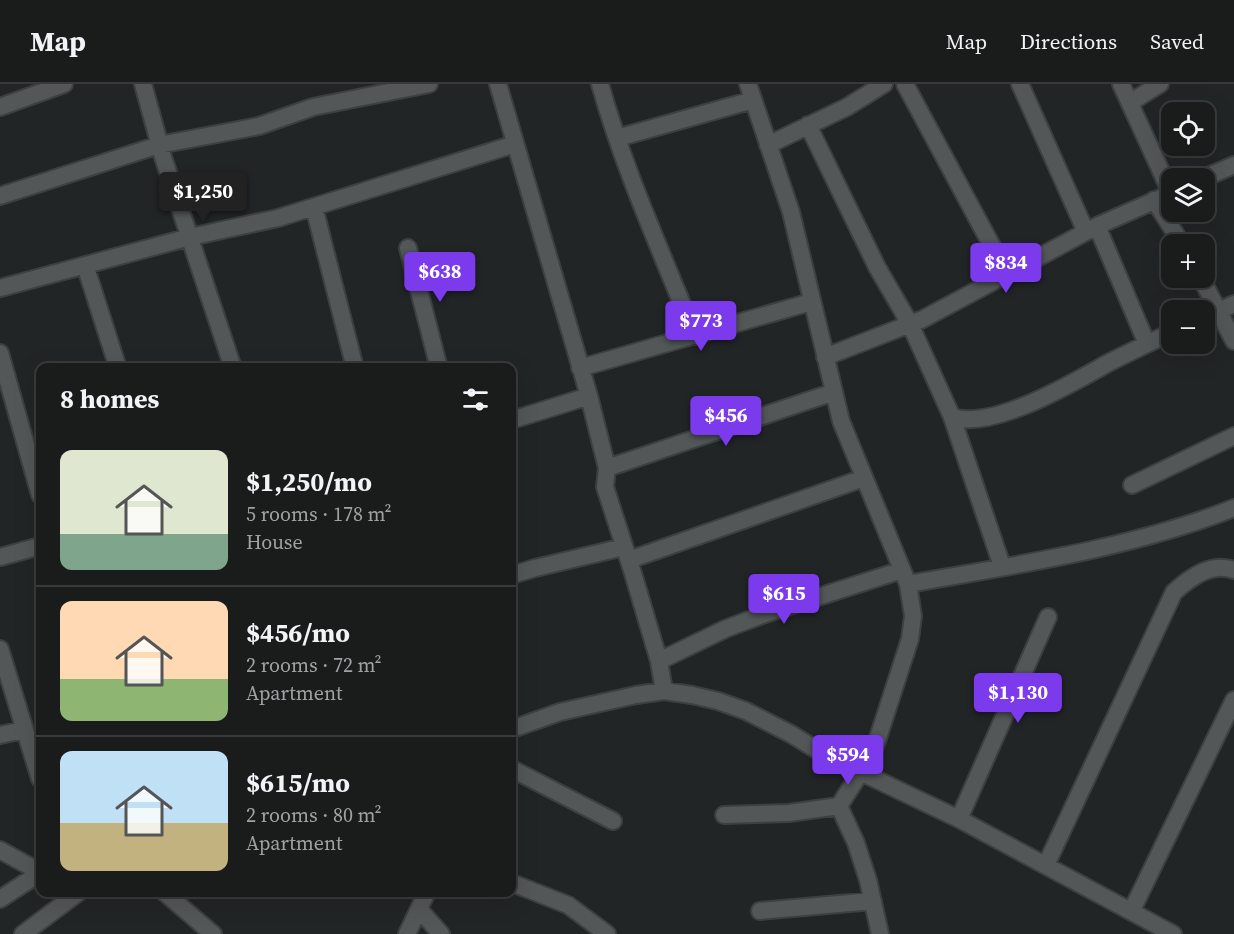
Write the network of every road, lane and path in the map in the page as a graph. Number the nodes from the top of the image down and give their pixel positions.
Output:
1 (64, 84) edge
2 (143, 84) edge
3 (429, 84) edge
4 (498, 84) edge
5 (600, 84) edge
6 (748, 84) edge
7 (884, 84) edge
8 (904, 84) edge
9 (1020, 84) edge
10 (1121, 84) edge
11 (1160, 84) edge
12 (753, 100) junction
13 (1131, 102) junction
14 (0, 107) edge
15 (808, 125) junction
16 (617, 138) junction
17 (515, 144) junction
18 (159, 145) junction
19 (768, 145) junction
20 (1234, 165) edge
21 (1161, 170) edge
22 (1215, 173) edge
23 (0, 196) edge
24 (1161, 197) edge
25 (1154, 200) junction
26 (314, 207) junction
27 (1092, 229) junction
28 (1176, 234) edge
29 (190, 237) junction
30 (408, 248) dead end
31 (85, 265) junction
32 (1007, 274) junction
33 (0, 288) edge
34 (1207, 288) edge
35 (812, 302) junction
36 (1219, 310) edge
37 (910, 324) junction
38 (695, 336) junction
39 (1161, 337) edge
40 (1234, 341) edge
41 (1147, 344) junction
42 (0, 353) edge
43 (825, 357) junction
44 (116, 363) edge
45 (231, 363) edge
46 (355, 363) edge
47 (438, 363) edge
48 (580, 368) junction
49 (834, 392) junction
50 (589, 396) junction
51 (952, 417) junction
52 (516, 419) edge
53 (1234, 436) edge
54 (607, 468) junction
55 (864, 478) junction
56 (36, 481) edge
57 (1132, 485) dead end
58 (1234, 508) edge
59 (36, 547) edge
60 (627, 554) junction
61 (0, 557) edge
62 (1002, 566) junction
63 (1234, 570) edge
64 (516, 574) edge
65 (905, 577) junction
66 (1048, 617) dead end
67 (0, 649) edge
68 (659, 661) junction
69 (664, 691) junction
70 (1234, 700) edge
71 (516, 728) edge
72 (24, 730) junction
73 (0, 735) edge
74 (36, 767) edge
75 (516, 771) edge
76 (860, 773) junction
77 (839, 806) junction
78 (724, 815) dead end
79 (959, 819) junction
80 (613, 821) dead end
81 (0, 850) edge
82 (1046, 865) junction
83 (36, 870) edge
84 (36, 875) edge
85 (516, 885) edge
86 (69, 897) edge
87 (170, 897) edge
88 (425, 897) edge
89 (0, 899) edge
90 (873, 901) junction
91 (419, 909) junction
92 (1132, 910) junction
93 (759, 911) dead end
94 (33, 931) edge
95 (213, 934) edge
96 (406, 934) edge
97 (441, 934) edge
98 (607, 934) edge
99 (880, 934) edge
100 (1173, 934) edge

1 - 14 street
2 - 18 street
3 - 18 street
4 - 17 street
5 - 16 street
6 - 12 street
7 - 15 street
8 - 32 street
9 - 27 street
10 - 13 street
11 - 13 street
12 - 16 street
12 - 19 street
13 - 21 street
15 - 19 street
15 - 37 street
16 - 38 street
17 - 26 street
17 - 48 street
18 - 23 street
18 - 29 street
19 - 35 street
20 - 22 street
24 - 25 street
25 - 27 street
25 - 28 street
26 - 29 street
26 - 46 street
27 - 32 street
27 - 41 street
29 - 31 street
29 - 45 street
30 - 47 street
31 - 33 street
31 - 44 street
32 - 37 street
34 - 36 street
35 - 38 street
35 - 43 street
36 - 40 street
37 - 43 street
37 - 51 street
38 - 48 street
39 - 41 street
41 - 51 street
42 - 56 street
43 - 49 street
48 - 50 street
49 - 54 street
49 - 55 street
50 - 52 street
50 - 54 street
51 - 62 street
53 - 57 street
54 - 60 street
55 - 60 street
55 - 65 street
58 - 62 street
59 - 61 street
60 - 64 street
60 - 68 street
62 - 65 street
63 - 82 street
65 - 68 street
65 - 76 street
66 - 79 street
67 - 72 street
68 - 69 street
69 - 71 street
69 - 76 street
70 - 92 street
72 - 73 street
72 - 74 street
75 - 80 street
76 - 77 street
76 - 79 street
77 - 78 street
77 - 90 street
79 - 82 street
81 - 83 street
82 - 92 street
84 - 89 street
85 - 98 street
86 - 94 street
87 - 95 street
88 - 91 street
90 - 93 street
90 - 99 street
91 - 96 street
91 - 97 street
92 - 100 street

